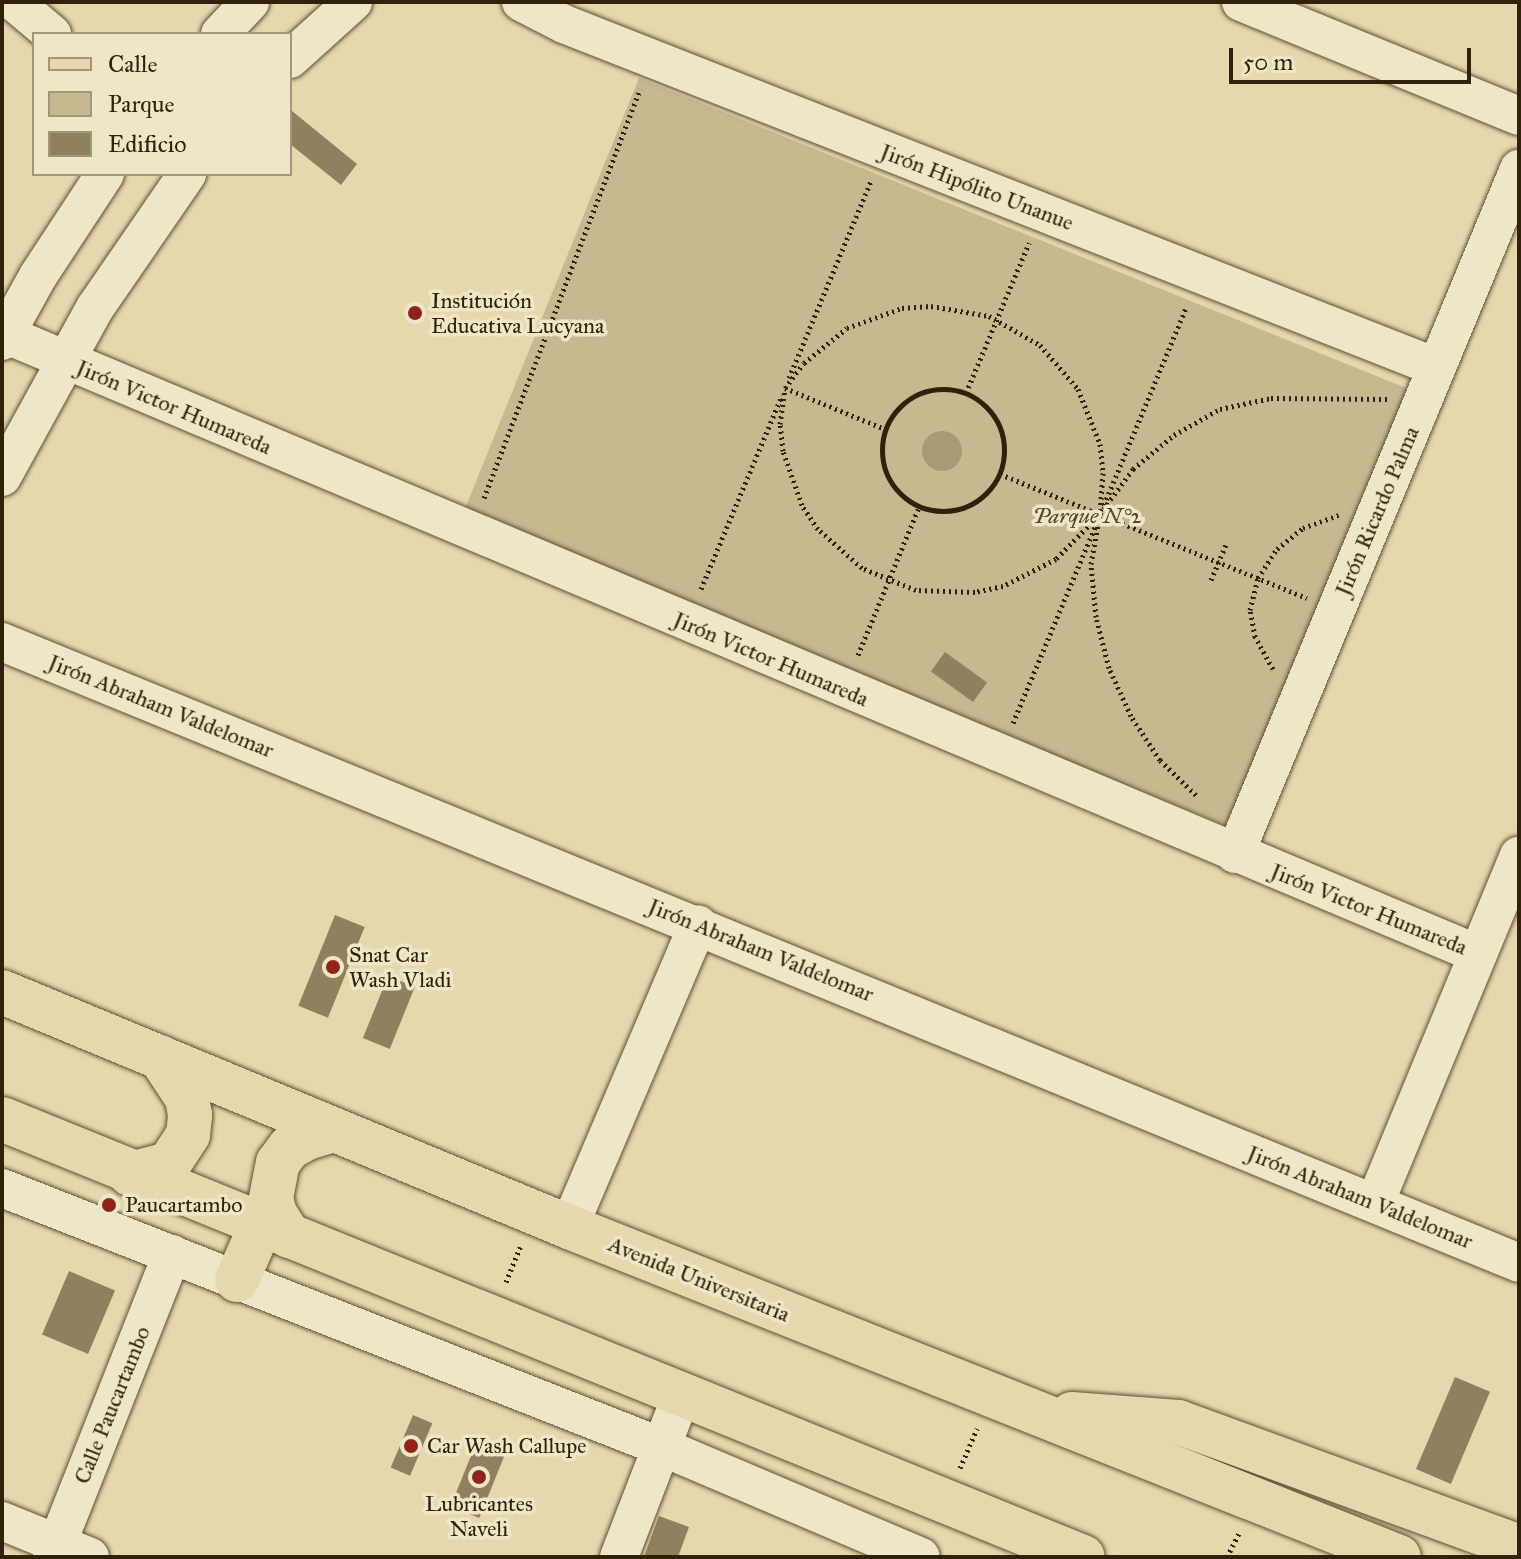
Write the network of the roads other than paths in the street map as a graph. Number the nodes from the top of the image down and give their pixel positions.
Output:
1 (14, 2) edge
2 (250, 2) edge
3 (353, 2) edge
4 (521, 2) edge
5 (1241, 2) edge
6 (50, 32) edge
7 (222, 32) edge
8 (292, 57) edge
9 (1519, 116) edge
10 (1519, 169) edge
11 (104, 176) edge
12 (186, 176) edge
13 (3, 336) edge
14 (65, 361) junction
15 (1432, 379) junction
16 (2, 477) edge
17 (2, 642) edge
18 (1239, 843) junction
19 (1519, 856) edge
20 (698, 924) junction
21 (1478, 954) junction
22 (2, 992) edge
23 (160, 1057) junction
24 (2, 1119) edge
25 (333, 1130) junction
26 (130, 1174) junction
27 (2, 1188) edge
28 (1375, 1203) junction
29 (551, 1220) junction
30 (275, 1230) junction
31 (172, 1254) junction
32 (1519, 1263) edge
33 (237, 1280) junction
34 (682, 1394) junction
35 (1010, 1403) junction
36 (662, 1447) junction
37 (2, 1521) edge
38 (1519, 1547) edge
39 (66, 1552) edge
40 (619, 1557) edge
41 (921, 1557) edge
42 (1083, 1557) edge
43 (1399, 1557) edge

1 - 6 street
2 - 7 street
3 - 8 street
4 - 15 street, Jirón Hipólito Unanue
5 - 9 street
10 - 15 street, Jirón Ricardo Palma
11 - 13 street
12 - 14 street
13 - 14 street, Jirón Victor Humareda
14 - 16 street
14 - 18 street, Jirón Victor Humareda
15 - 18 street, Jirón Ricardo Palma
17 - 20 street, Jirón Abraham Valdelomar
18 - 21 street, Jirón Victor Humareda
19 - 21 street
20 - 28 street, Jirón Abraham Valdelomar
20 - 29 street
21 - 28 street
22 - 23 main road, Avenida Universitaria
23 - 25 main road, Avenida Universitaria
23 - 26 main road
24 - 26 main road
25 - 29 main road, Avenida Universitaria
25 - 30 main road
26 - 30 main road
27 - 31 street
28 - 32 street, Jirón Abraham Valdelomar
29 - 35 main road, Avenida Universitaria
30 - 33 main road
30 - 34 main road
31 - 33 street
31 - 39 street, Calle Paucartambo
33 - 36 street
34 - 36 street
34 - 42 main road
35 - 38 main road
35 - 43 main road, Avenida Universitaria
36 - 40 street
36 - 41 street
37 - 39 street

